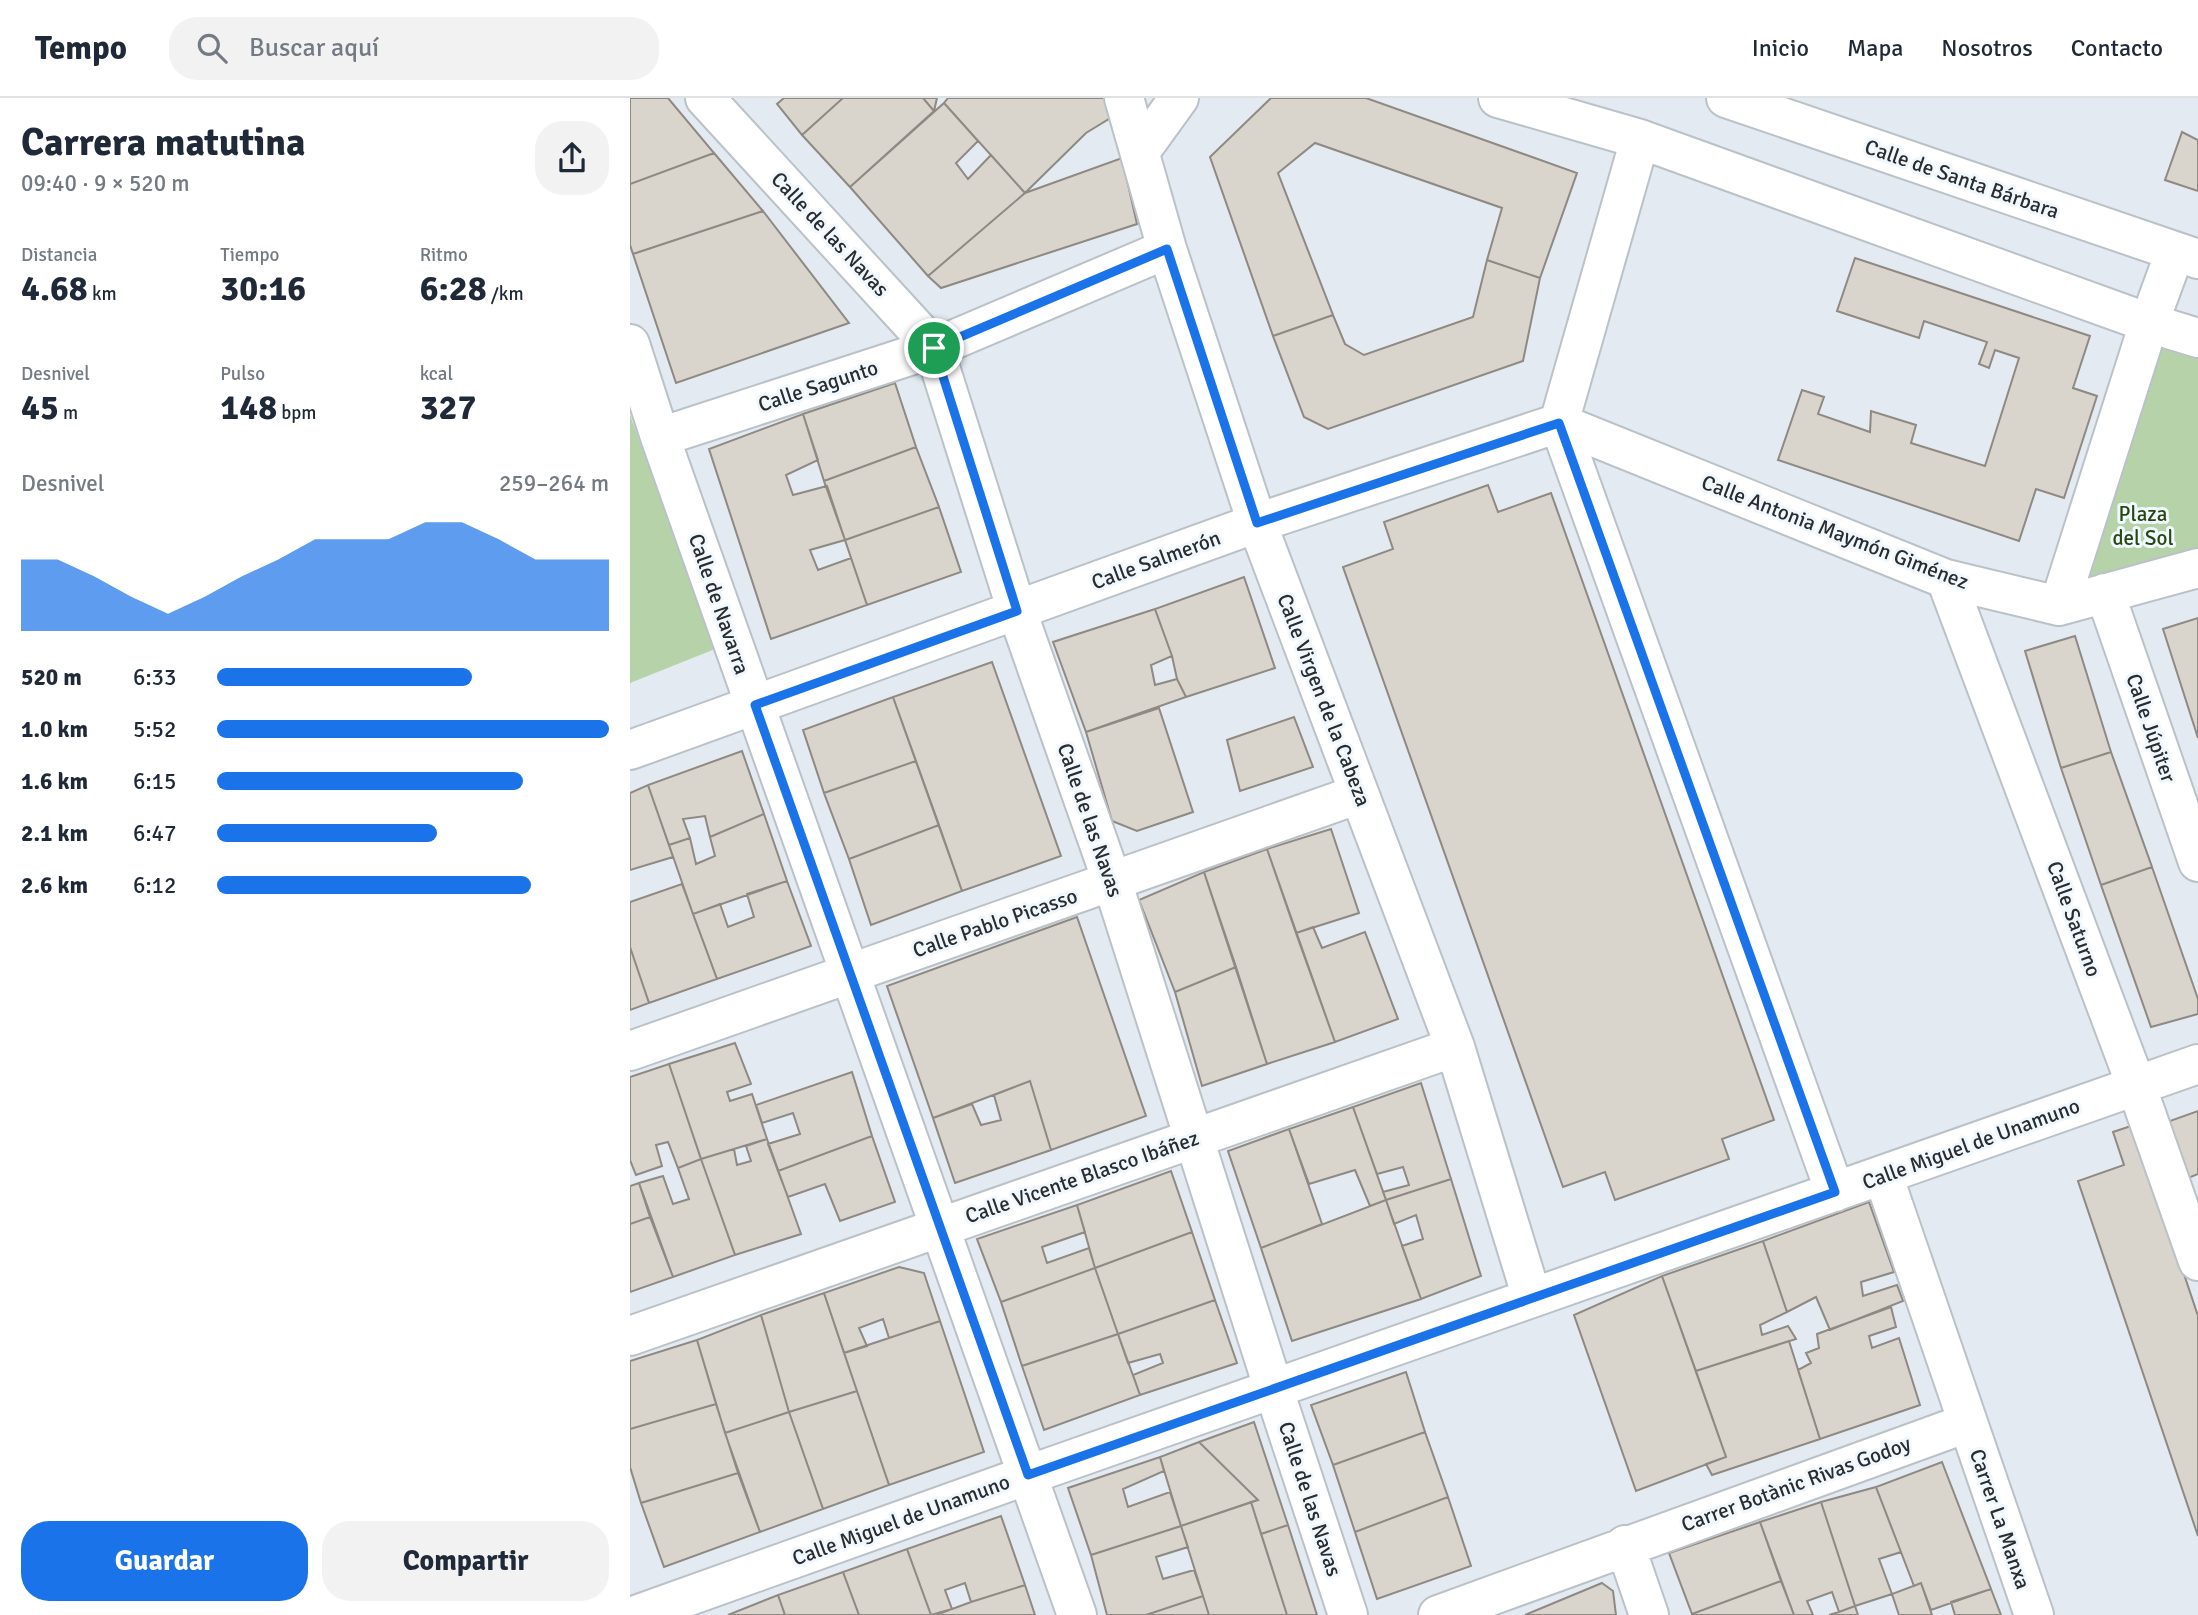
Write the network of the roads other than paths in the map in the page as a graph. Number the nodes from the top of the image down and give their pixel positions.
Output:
1 (705, 98) edge
2 (1179, 98) edge
3 (1498, 98) edge
4 (1726, 98) edge
5 (1126, 100) edge
6 (1640, 139) junction
7 (1140, 152) junction
8 (1167, 249) junction
9 (2186, 256) edge
10 (2149, 323) junction
11 (2198, 338) edge
12 (630, 344) edge
13 (934, 348) junction
14 (1559, 423) junction
15 (660, 437) junction
16 (1257, 523) junction
17 (2198, 568) edge
18 (1946, 579) junction
19 (2105, 593) junction
20 (2059, 606) junction
21 (1017, 611) junction
22 (755, 705) junction
23 (630, 750) edge
24 (1359, 794) junction
25 (2198, 862) edge
26 (1111, 881) junction
27 (850, 973) junction
28 (1455, 1047) junction
29 (630, 1051) edge
30 (2198, 1064) edge
31 (2136, 1085) junction
32 (1194, 1138) junction
33 (1883, 1175) junction
34 (1835, 1192) junction
35 (940, 1227) junction
36 (2198, 1261) edge
37 (1532, 1298) junction
38 (630, 1336) edge
39 (1274, 1390) junction
40 (1966, 1423) junction
41 (1028, 1475) junction
42 (1625, 1545) junction
43 (630, 1601) edge
44 (635, 1615) edge
45 (1077, 1615) edge
46 (1348, 1615) edge
47 (1438, 1615) edge
48 (1649, 1615) edge
49 (2034, 1615) edge

1 - 13 street, Calle de las Navas
2 - 7 street
3 - 6 street
4 - 9 street, Calle de Santa Bárbara
5 - 7 street, Calle Virgen de la Cabeza
6 - 10 street
6 - 14 street
7 - 8 street, Calle Virgen de la Cabeza
8 - 13 street, Calle Sagunto
8 - 16 street, Calle Virgen de la Cabeza
9 - 10 street
10 - 11 street
10 - 20 street
12 - 15 street, Calle de Navarra
13 - 15 street, Calle Sagunto
13 - 21 street, Calle de las Navas
14 - 16 street, Calle Salmerón
14 - 18 street, Calle Antonia Maymón Giménez
14 - 34 street
15 - 22 street, Calle de Navarra
16 - 21 street, Calle Salmerón
16 - 24 street, Calle Virgen de la Cabeza
17 - 19 street, Calle Antonia Maymón Giménez
18 - 20 street, Calle Antonia Maymón Giménez
18 - 31 street, Calle Saturno
19 - 20 street, Calle Antonia Maymón Giménez
19 - 25 street, Calle Júpiter
21 - 22 street, Calle Salmerón
21 - 26 street, Calle de las Navas
22 - 23 street, Calle Salmerón
22 - 27 street, Calle de Navarra
24 - 26 street, Calle Pablo Picasso
24 - 28 street, Calle Virgen de la Cabeza
26 - 27 street, Calle Pablo Picasso
26 - 32 street, Calle de las Navas
27 - 29 street, Calle Pablo Picasso
27 - 35 street, Calle de Navarra
28 - 32 street, Calle Vicente Blasco Ibáñez
28 - 37 street, Calle Virgen de la Cabeza
30 - 31 street, Calle Miguel de Unamuno
31 - 33 street, Calle Miguel de Unamuno
31 - 36 street, Calle Saturno
32 - 35 street, Calle Vicente Blasco Ibáñez
32 - 39 street, Calle de las Navas
33 - 34 street, Calle Miguel de Unamuno
33 - 40 street, Carrer La Manxa
34 - 37 street, Calle Miguel de Unamuno
35 - 38 street, Calle Vicente Blasco Ibáñez
35 - 41 street, Calle de Navarra
37 - 39 street, Calle Miguel de Unamuno
39 - 41 street, Calle Miguel de Unamuno
39 - 46 street, Calle de las Navas
40 - 42 street, Carrer Botànic Rivas Godoy
40 - 49 street, Carrer La Manxa
41 - 44 street, Calle Miguel de Unamuno
41 - 45 street, Calle de Navarra
42 - 47 street, Carrer Botànic Rivas Godoy
42 - 48 street
43 - 44 street

